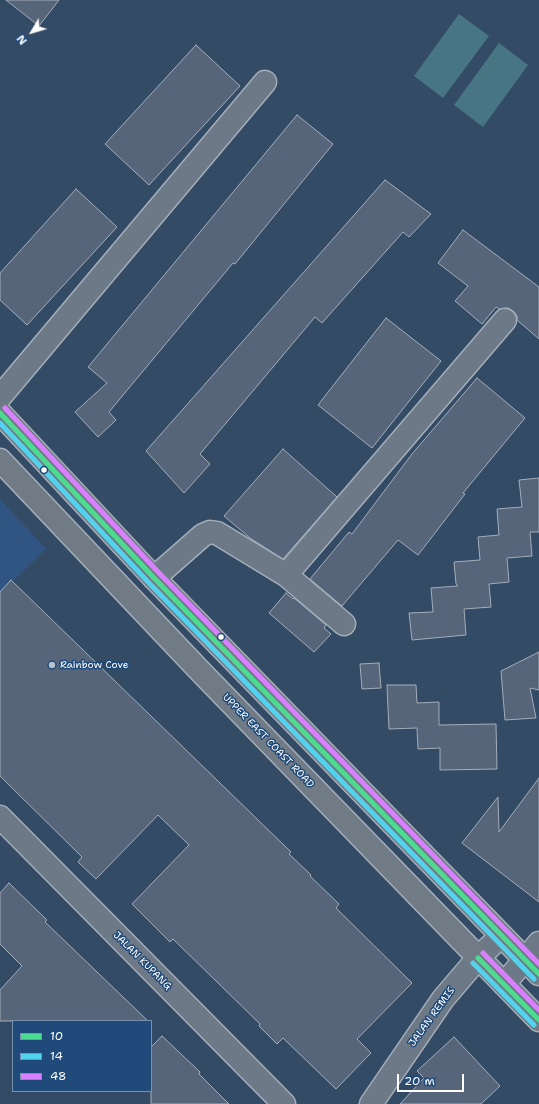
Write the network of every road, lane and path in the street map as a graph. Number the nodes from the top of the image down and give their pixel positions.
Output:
1 (265, 82) dead end
2 (505, 320) dead end
3 (0, 397) edge
4 (0, 413) edge
5 (0, 460) edge
6 (286, 575) junction
7 (154, 578) junction
8 (344, 624) dead end
9 (0, 817) edge
10 (501, 936) junction
11 (539, 943) edge
12 (478, 958) junction
13 (532, 967) edge
14 (504, 984) junction
15 (539, 1020) edge
16 (284, 1104) edge
17 (371, 1104) edge

1 - 3 street
2 - 6 street
4 - 7 main road
5 - 12 main road, UPPER EAST COAST ROAD
6 - 7 street
6 - 8 street
7 - 10 main road
9 - 16 street, JALAN KUPANG
10 - 12 street, JALAN REMIS
10 - 13 main road
11 - 13 street
12 - 14 main road, UPPER EAST COAST ROAD
12 - 17 street, JALAN REMIS
13 - 14 street
14 - 15 main road, UPPER EAST COAST ROAD

